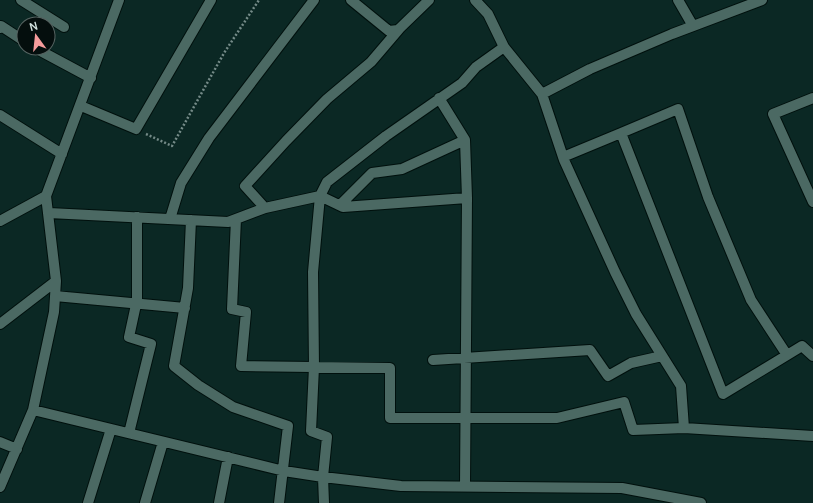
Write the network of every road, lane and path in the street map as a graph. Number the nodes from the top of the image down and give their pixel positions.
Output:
1 (21, 0) edge
2 (119, 0) edge
3 (211, 0) edge
4 (259, 0) edge
5 (314, 0) edge
6 (351, 0) edge
7 (429, 0) edge
8 (475, 0) edge
9 (678, 0) edge
10 (762, 0) edge
11 (693, 26) junction
12 (64, 27) dead end
13 (0, 28) edge
14 (400, 28) junction
15 (16, 36) edge
16 (504, 47) junction
17 (50, 56) edge
18 (91, 78) junction
19 (542, 94) junction
20 (439, 98) junction
21 (813, 98) edge
22 (80, 106) junction
23 (0, 115) edge
24 (136, 129) junction
25 (621, 133) junction
26 (465, 140) junction
27 (62, 154) junction
28 (563, 157) junction
29 (46, 196) junction
30 (320, 196) junction
31 (467, 198) junction
32 (813, 202) edge
33 (340, 205) junction
34 (265, 208) junction
35 (49, 213) junction
36 (137, 217) junction
37 (170, 219) junction
38 (236, 219) junction
39 (191, 220) junction
40 (0, 221) edge
41 (56, 281) junction
42 (55, 296) junction
43 (136, 303) junction
44 (185, 308) junction
45 (0, 324) edge
46 (787, 355) junction
47 (662, 356) junction
48 (813, 356) edge
49 (466, 359) junction
50 (433, 360) dead end
51 (314, 367) junction
52 (33, 410) junction
53 (466, 418) junction
54 (684, 428) junction
55 (111, 429) junction
56 (129, 433) junction
57 (813, 436) edge
58 (0, 442) edge
59 (163, 442) junction
60 (17, 449) junction
61 (228, 457) junction
62 (284, 470) junction
63 (323, 477) junction
64 (0, 487) edge
65 (465, 487) junction
66 (88, 503) edge
67 (145, 503) edge
68 (219, 503) edge
69 (279, 503) edge
70 (324, 503) edge
71 (701, 503) edge

1 - 12 street
2 - 18 street
3 - 24 street
4 - 24 path
5 - 37 street
6 - 14 street
7 - 14 street
8 - 16 street
9 - 11 street
10 - 11 street
11 - 19 street
13 - 15 street
14 - 34 street
16 - 19 street
16 - 20 street
17 - 18 street
18 - 22 street
19 - 28 street
20 - 26 street
20 - 30 street
21 - 32 street
22 - 24 street
22 - 27 street
23 - 27 street
25 - 28 street
25 - 46 street
25 - 46 street
26 - 31 street
26 - 33 street
27 - 29 street
28 - 47 street
29 - 35 street
29 - 40 street
30 - 33 street
30 - 34 street
30 - 51 street
31 - 33 street
31 - 49 street
34 - 38 street
35 - 36 street
35 - 41 street
36 - 37 street
36 - 43 street
37 - 39 street
38 - 39 street
38 - 51 street
39 - 44 street
41 - 42 street
41 - 45 street
42 - 43 street
42 - 52 street
43 - 44 street
43 - 56 street
44 - 62 street
46 - 48 street
47 - 49 street
47 - 54 street
49 - 50 street
49 - 53 street
51 - 53 street
51 - 63 street
52 - 55 street
52 - 60 street
53 - 54 street
53 - 65 street
54 - 57 street
55 - 56 street
55 - 66 street
56 - 59 street
58 - 60 street
59 - 61 street
59 - 67 street
60 - 64 street
61 - 62 street
61 - 68 street
62 - 63 street
62 - 69 street
63 - 65 street
63 - 70 street
65 - 71 street

